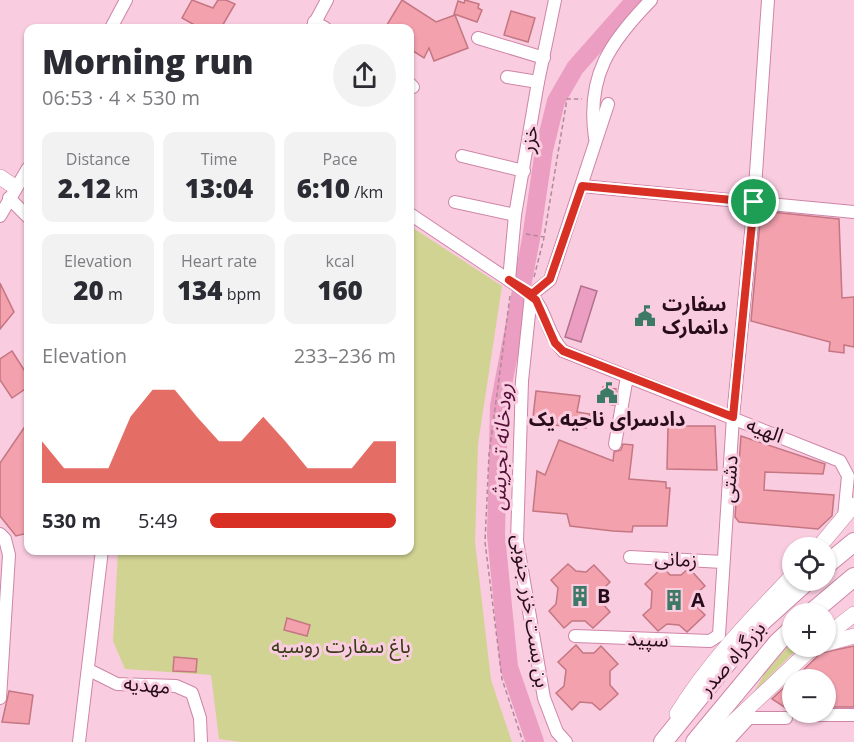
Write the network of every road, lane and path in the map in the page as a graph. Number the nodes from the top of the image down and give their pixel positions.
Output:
1 (126, 0) edge
2 (327, 0) edge
3 (555, 0) edge
4 (651, 0) edge
5 (768, 0) edge
6 (118, 24) edge
7 (318, 24) edge
8 (478, 38) dead end
9 (544, 58) junction
10 (507, 77) dead end
11 (538, 82) junction
12 (578, 99) dead end
13 (608, 104) dead end
14 (596, 142) junction
15 (462, 156) dead end
16 (524, 171) junction
17 (24, 174) edge
18 (0, 177) edge
19 (582, 186) junction
20 (12, 192) junction
21 (455, 202) dead end
22 (754, 202) junction
23 (24, 211) edge
24 (854, 212) edge
25 (515, 215) junction
26 (0, 216) edge
27 (414, 217) edge
28 (529, 235) dead end
29 (544, 237) junction
30 (534, 278) dead end
31 (550, 279) junction
32 (510, 281) junction
33 (531, 295) junction
34 (543, 314) junction
35 (627, 377) junction
36 (733, 417) junction
37 (615, 444) dead end
38 (851, 509) edge
39 (0, 534) edge
40 (827, 537) edge
41 (854, 544) edge
42 (101, 555) edge
43 (630, 557) dead end
44 (836, 559) edge
45 (723, 562) junction
46 (854, 579) edge
47 (782, 586) edge
48 (796, 591) edge
49 (802, 591) edge
50 (824, 603) edge
51 (828, 603) edge
52 (854, 614) edge
53 (836, 628) edge
54 (719, 635) joint
55 (575, 636) dead end
56 (854, 636) edge
57 (782, 638) edge
58 (836, 641) edge
59 (782, 648) edge
60 (801, 657) edge
61 (802, 657) edge
62 (799, 659) junction
63 (89, 670) junction
64 (0, 698) edge
65 (836, 715) edge
66 (854, 715) edge
67 (782, 718) edge
68 (80, 742) edge
69 (201, 742) edge
70 (523, 742) edge
71 (566, 742) edge
72 (662, 742) edge
73 (677, 742) edge
74 (695, 742) edge
75 (705, 742) edge
76 (712, 742) edge
77 (727, 742) edge

1 - 6 street
2 - 7 street
3 - 9 street, خزر
4 - 14 street
5 - 22 street, دشتی
8 - 9 street
9 - 11 street, خزر
10 - 11 street
11 - 16 street, خزر
12 - 29 path
13 - 14 street
14 - 19 street
15 - 16 street
16 - 25 street, خزر
17 - 20 street
18 - 20 main road
19 - 22 street
19 - 31 street
20 - 23 street
20 - 26 street
21 - 25 street
22 - 24 street
22 - 36 street, دشتی
25 - 32 street, خزر
27 - 32 street, الهیه
28 - 29 path
29 - 30 path
31 - 33 street
31 - 34 street
32 - 33 street, الهیه
32 - 70 path
33 - 34 street, الهیه
33 - 71 street, بن بست خزر جنوبی
34 - 35 street, الهیه
35 - 36 street, الهیه
35 - 37 street
36 - 38 street, الهیه
36 - 45 street, دشتی
38 - 40 main road
39 - 64 street
41 - 44 highway
42 - 63 street
43 - 45 street, زمانی
45 - 54 street, دشتی
46 - 50 highway
46 - 51 highway
47 - 72 main road
48 - 72 highway, بزرگراه صدر
49 - 73 highway
52 - 53 main road
54 - 55 street, سپید
56 - 58 main road
57 - 74 highway
59 - 75 highway, بزرگراه صدر
60 - 62 main road
61 - 62 main road
62 - 76 main road
63 - 68 street
63 - 69 street, مهدیه
65 - 66 street
67 - 77 street

